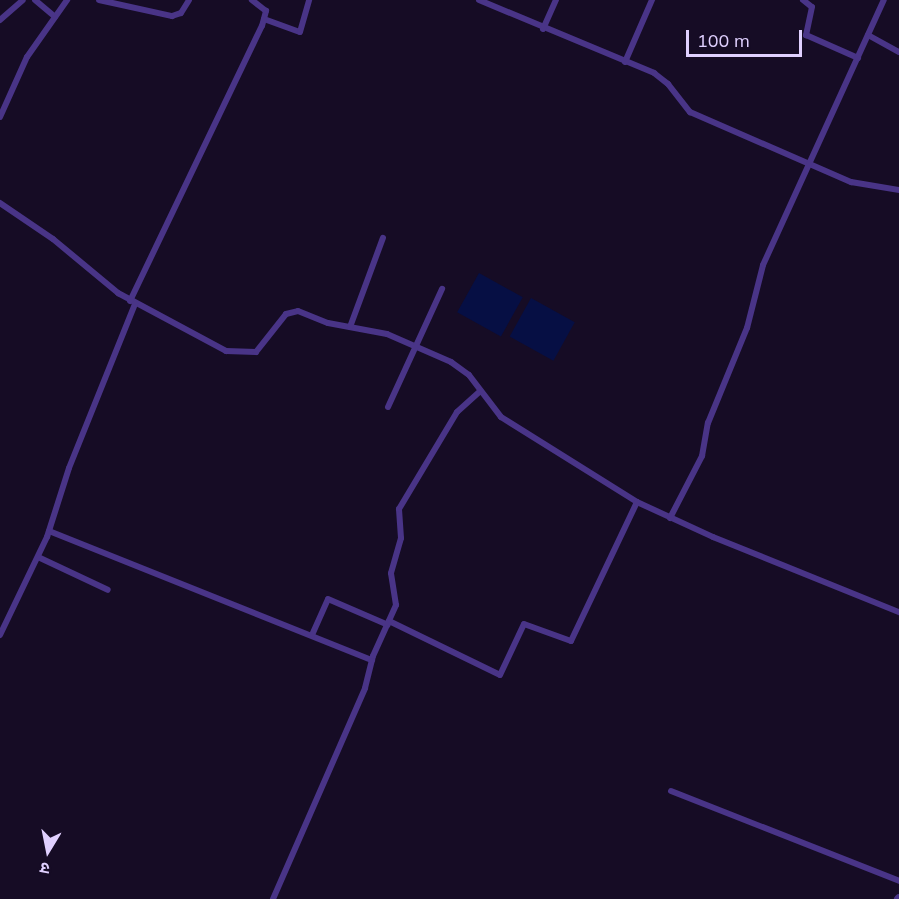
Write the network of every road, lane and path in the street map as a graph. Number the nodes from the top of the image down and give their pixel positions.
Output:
1 (23, 0) edge
2 (35, 0) edge
3 (67, 0) edge
4 (99, 0) edge
5 (189, 0) edge
6 (252, 0) edge
7 (309, 0) edge
8 (479, 0) edge
9 (556, 0) edge
10 (652, 0) edge
11 (803, 0) edge
12 (884, 0) edge
13 (55, 17) junction
14 (0, 20) edge
15 (264, 20) junction
16 (543, 29) junction
17 (868, 35) junction
18 (899, 52) edge
19 (858, 58) junction
20 (625, 62) junction
21 (0, 117) edge
22 (811, 162) junction
23 (899, 190) edge
24 (0, 203) edge
25 (6, 208) junction
26 (0, 216) edge
27 (383, 238) dead end
28 (442, 289) dead end
29 (132, 303) junction
30 (350, 327) junction
31 (416, 346) junction
32 (480, 391) junction
33 (388, 407) dead end
34 (637, 502) junction
35 (670, 518) junction
36 (49, 531) junction
37 (38, 557) junction
38 (108, 590) dead end
39 (899, 612) edge
40 (388, 623) junction
41 (0, 635) edge
42 (312, 635) junction
43 (372, 660) junction
44 (671, 791) dead end
45 (899, 881) edge
46 (273, 899) edge

1 - 14 street
2 - 13 street
3 - 13 street
4 - 5 street
6 - 15 street
7 - 15 street
8 - 16 street
9 - 16 street
10 - 20 street
11 - 19 street
12 - 17 street
13 - 21 street
15 - 29 street
16 - 20 street
17 - 18 street
17 - 19 street
19 - 22 street
20 - 22 street
22 - 23 street
22 - 35 street
24 - 25 street
25 - 26 street
25 - 29 street
27 - 30 street
28 - 31 street
29 - 30 street
29 - 36 street
30 - 31 street
31 - 32 street
31 - 33 street
32 - 34 street
32 - 40 street
34 - 35 street
34 - 40 street
35 - 39 street
36 - 37 street
36 - 42 street
37 - 38 street
37 - 41 street
40 - 42 street
40 - 43 street
42 - 43 street
43 - 46 street
44 - 45 street

